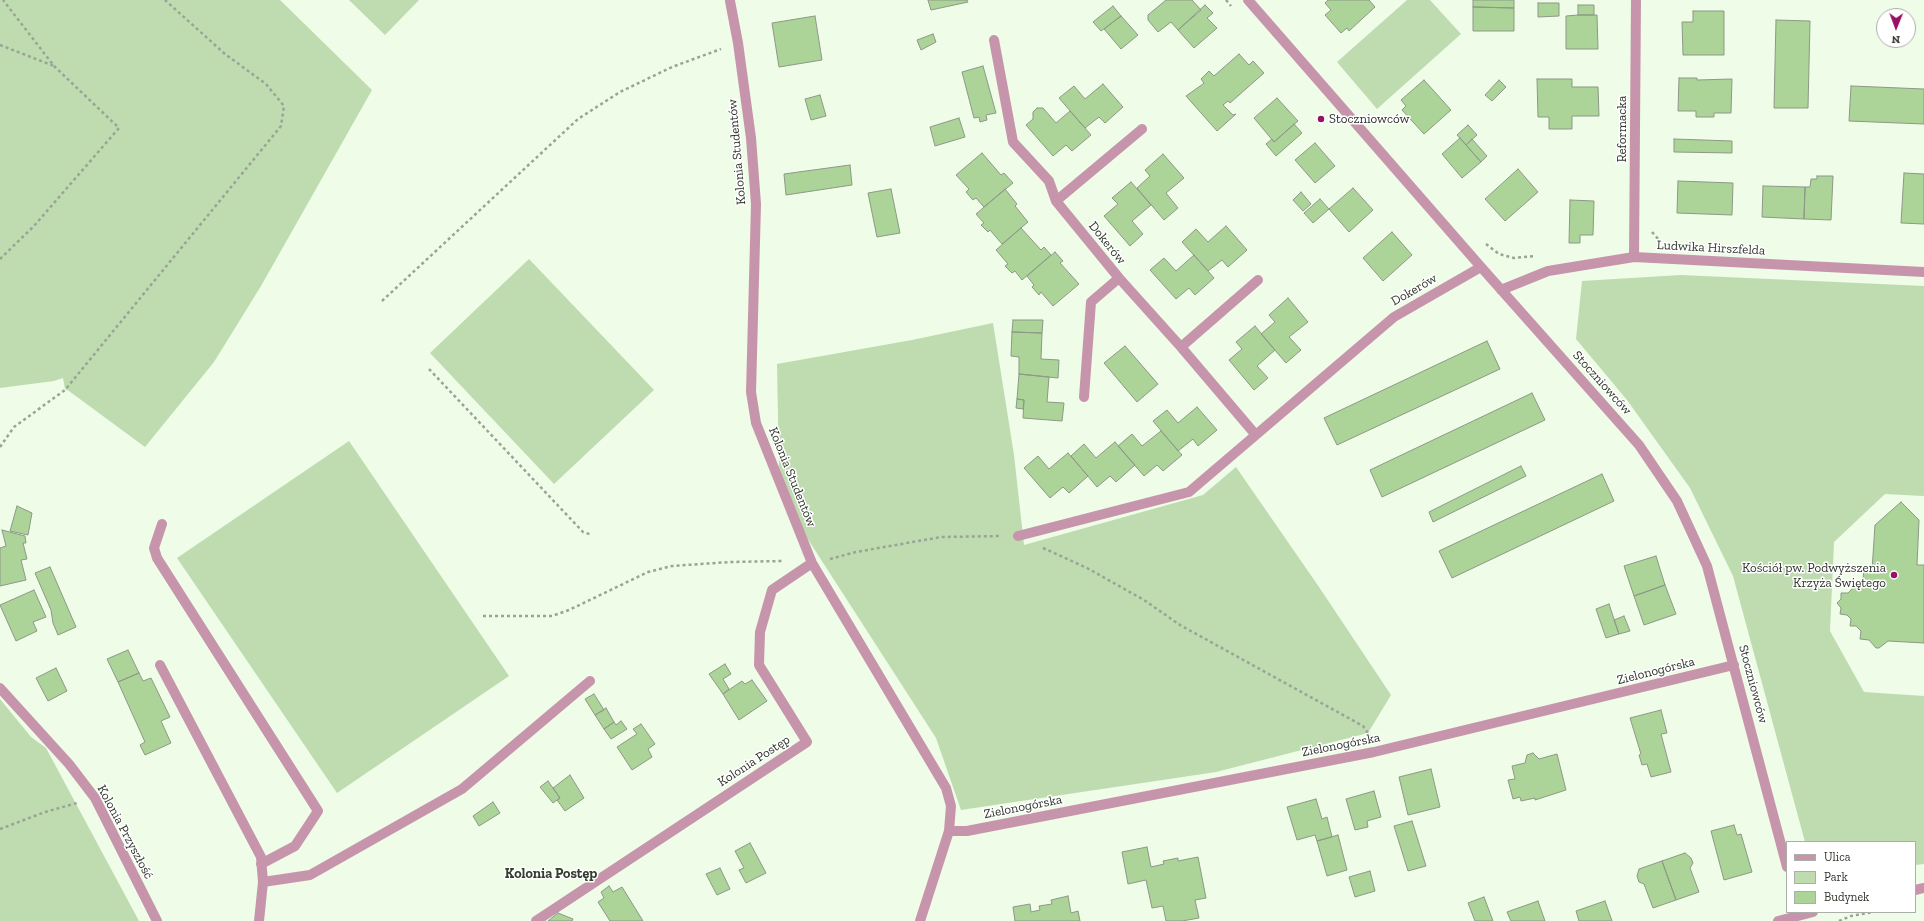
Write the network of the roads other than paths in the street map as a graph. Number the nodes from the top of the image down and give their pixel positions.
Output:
1 (1248, 0) edge
2 (1636, 0) edge
3 (730, 1) dead end
4 (994, 40) dead end
5 (1142, 129) dead end
6 (1056, 201) junction
7 (1634, 257) junction
8 (1481, 267) junction
9 (1924, 272) edge
10 (1119, 278) junction
11 (1258, 280) dead end
12 (1501, 290) junction
13 (1181, 347) junction
14 (1084, 397) dead end
15 (1255, 434) junction
16 (162, 524) dead end
17 (1018, 536) road end
18 (811, 561) junction
19 (160, 665) dead end
20 (1734, 665) junction
21 (590, 681) dead end
22 (0, 688) edge
23 (949, 831) junction
24 (1786, 863) edge
25 (261, 864) junction
26 (263, 882) junction
27 (1810, 913) edge
28 (1800, 916) edge
29 (157, 921) edge
30 (259, 921) edge
31 (536, 921) edge
32 (920, 921) edge
33 (1778, 921) edge

1 - 8 street, Stoczniowców
2 - 7 street, Reformacka
3 - 18 street, Kolonia Studentów
4 - 6 street, Dokerów
5 - 6 street
6 - 10 street, Dokerów
7 - 9 street, Ludwika Hirszfelda
7 - 12 street, Ludwika Hirszfelda
8 - 12 street, Stoczniowców
8 - 15 street, Dokerów
10 - 13 street, Dokerów
10 - 14 street
11 - 13 street
12 - 20 street, Stoczniowców
13 - 15 street, Dokerów
15 - 17 street, Dokerów
16 - 25 street
18 - 23 street, Kolonia Studentów
18 - 31 street, Kolonia Postęp
19 - 25 street
20 - 23 street, Zielonogórska
20 - 24 street, Stoczniowców
21 - 26 street
22 - 29 street, Kolonia Przyszłość
23 - 32 street, Kolonia Studentów
25 - 26 street
26 - 30 street
27 - 28 street
28 - 33 street

